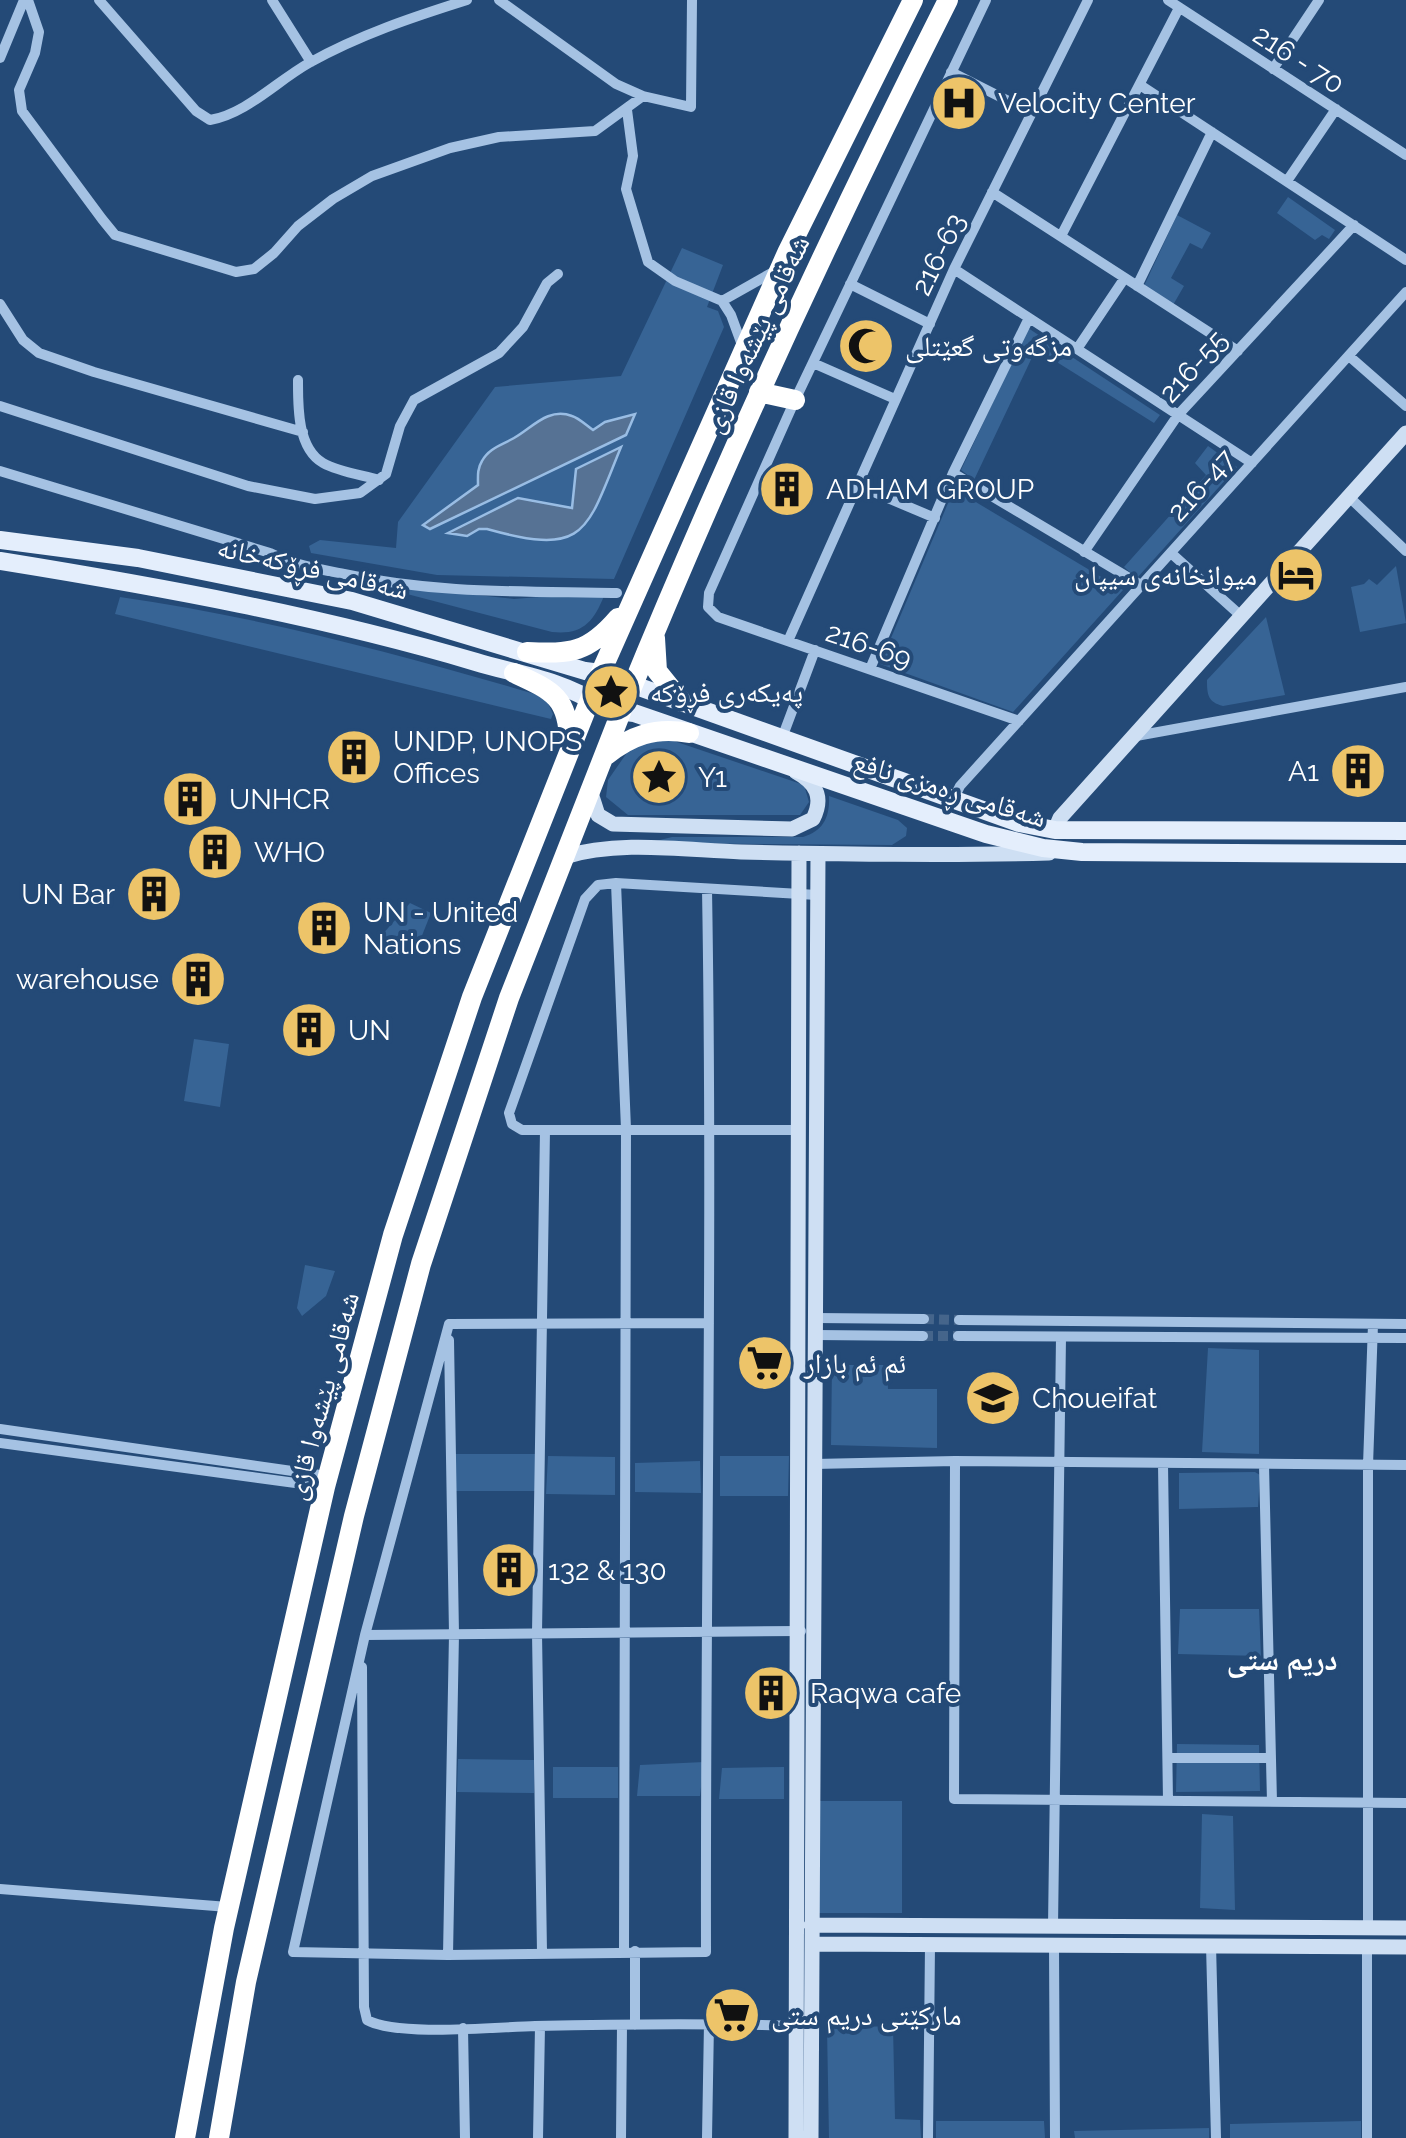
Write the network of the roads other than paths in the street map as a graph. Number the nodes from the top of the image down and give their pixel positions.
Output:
1 (26, 0) edge
2 (98, 0) edge
3 (272, 0) edge
4 (467, 0) edge
5 (499, 0) edge
6 (692, 0) edge
7 (912, 0) edge
8 (948, 0) edge
9 (986, 0) edge
10 (1088, 0) edge
11 (1168, 0) edge
12 (1319, 0) edge
13 (1180, 8) junction
14 (0, 58) edge
15 (311, 62) junction
16 (1273, 69) junction
17 (951, 72) junction
18 (1140, 85) junction
19 (642, 96) junction
20 (1336, 109) junction
21 (627, 110) junction
22 (1032, 113) junction
23 (1212, 132) junction
24 (1406, 155) edge
25 (1286, 181) junction
26 (992, 192) junction
27 (1354, 225) junction
28 (1061, 236) junction
29 (1406, 260) edge
30 (780, 268) junction
31 (954, 269) junction
32 (558, 274) dead end
33 (1124, 278) junction
34 (850, 284) junction
35 (1137, 286) junction
36 (1406, 292) edge
37 (722, 301) junction
38 (0, 304) edge
39 (1029, 318) junction
40 (930, 324) junction
41 (1076, 349) junction
42 (743, 350) junction
43 (1238, 350) junction
44 (1349, 356) junction
45 (813, 362) junction
46 (298, 380) dead end
47 (759, 392) junction
48 (795, 400) junction
49 (895, 400) junction
50 (0, 406) edge
51 (1406, 406) edge
52 (1178, 415) junction
53 (303, 432) junction
54 (1406, 432) edge
55 (1252, 463) junction
56 (0, 470) edge
57 (953, 473) junction
58 (379, 480) junction
59 (857, 486) junction
60 (1348, 496) junction
61 (934, 518) junction
62 (0, 540) edge
63 (1406, 551) edge
64 (1084, 552) junction
65 (1171, 553) junction
66 (0, 561) edge
67 (1142, 585) junction
68 (626, 596) junction
69 (1240, 615) junction
70 (658, 624) junction
71 (788, 641) junction
72 (814, 650) junction
73 (527, 652) junction
74 (870, 670) junction
75 (514, 673) junction
76 (1406, 687) edge
77 (610, 692) junction
78 (676, 700) junction
79 (1019, 721) junction
80 (662, 722) junction
81 (689, 733) junction
82 (1130, 736) junction
83 (782, 738) junction
84 (568, 756) junction
85 (603, 758) junction
86 (787, 767) junction
87 (590, 790) junction
88 (953, 800) junction
89 (669, 827) junction
90 (1054, 830) junction
91 (1406, 831) edge
92 (646, 849) junction
93 (1082, 852) junction
94 (799, 853) junction
95 (818, 854) junction
96 (1406, 854) edge
97 (564, 857) junction
98 (616, 883) junction
99 (708, 889) junction
100 (799, 894) junction
101 (818, 896) junction
102 (712, 1128) junction
103 (626, 1129) junction
104 (545, 1130) junction
105 (799, 1130) junction
106 (808, 1287) junction
107 (924, 1320) tunnel mouth
108 (959, 1320) tunnel mouth
109 (709, 1323) junction
110 (449, 1324) junction
111 (541, 1324) junction
112 (625, 1324) junction
113 (1204, 1324) junction
114 (1374, 1324) junction
115 (1406, 1324) edge
116 (816, 1326) junction
117 (923, 1336) tunnel mouth
118 (958, 1336) tunnel mouth
119 (1061, 1337) junction
120 (1204, 1337) junction
121 (1373, 1338) junction
122 (1406, 1338) edge
123 (807, 1382) junction
124 (0, 1429) edge
125 (0, 1443) edge
126 (956, 1460) junction
127 (814, 1464) junction
128 (1057, 1464) junction
129 (1163, 1464) junction
130 (1264, 1465) junction
131 (1368, 1465) junction
132 (1406, 1465) edge
133 (326, 1482) junction
134 (625, 1631) junction
135 (705, 1631) junction
136 (806, 1631) junction
137 (536, 1633) junction
138 (454, 1634) junction
139 (365, 1635) junction
140 (362, 1648) junction
141 (1168, 1758) junction
142 (1271, 1758) junction
143 (1168, 1800) junction
144 (1056, 1801) junction
145 (1272, 1802) junction
146 (1367, 1802) junction
147 (1406, 1802) edge
148 (0, 1889) edge
149 (804, 1894) junction
150 (228, 1907) junction
151 (812, 1924) junction
152 (1019, 1926) junction
153 (1053, 1927) junction
154 (1086, 1927) junction
155 (1368, 1928) junction
156 (1400, 1928) edge
157 (1336, 1929) junction
158 (812, 1944) junction
159 (1212, 1945) junction
160 (930, 1946) junction
161 (1016, 1946) junction
162 (1054, 1946) junction
163 (1086, 1946) junction
164 (1336, 1947) junction
165 (1367, 1947) junction
166 (1400, 1947) edge
167 (629, 1951) junction
168 (542, 1952) junction
169 (364, 1954) junction
170 (448, 1956) junction
171 (804, 1988) junction
172 (709, 2023) junction
173 (628, 2025) junction
174 (540, 2026) junction
175 (797, 2026) junction
176 (463, 2028) junction
177 (185, 2138) edge
178 (220, 2138) edge
179 (466, 2138) edge
180 (538, 2138) edge
181 (621, 2138) edge
182 (707, 2138) edge
183 (796, 2138) edge
184 (810, 2138) edge
185 (928, 2138) edge
186 (1055, 2138) edge
187 (1216, 2138) edge
188 (1367, 2138) edge

1 - 14 street
1 - 21 street
2 - 15 street
3 - 15 street
4 - 15 street
5 - 19 street
6 - 19 street
7 - 30 highway, شەقامی پێشەوا قازی
8 - 47 highway, شەقامی پێشەوا قازی
9 - 17 street
10 - 22 street, 216-63
11 - 13 street, 216 - 70
12 - 16 street
13 - 16 street, 216 - 70
13 - 18 street
16 - 20 street, 216 - 70
17 - 22 street
17 - 34 street
18 - 23 street
18 - 28 street
19 - 21 street
20 - 24 street, 216 - 70
20 - 25 street
21 - 37 street
22 - 26 street, 216-63
23 - 25 street
23 - 35 street
25 - 27 street
26 - 28 street
26 - 31 street, 216-63
27 - 29 street
27 - 43 street, 216-55
28 - 33 street
30 - 37 street
30 - 42 highway, شەقامی پێشەوا قازی
31 - 39 street
31 - 40 street, 216-63
32 - 58 street
33 - 35 street
33 - 41 street
34 - 40 street
34 - 45 street
35 - 43 street
36 - 44 street, 216-47
37 - 42 street
38 - 53 street
39 - 41 street
39 - 57 street
40 - 49 street, 216-63
41 - 52 street
42 - 68 highway, شەقامی پێشەوا قازی
43 - 52 street, 216-55
44 - 51 street
44 - 55 street, 216-47
45 - 48 street
45 - 49 street
46 - 53 street
47 - 48 highway
47 - 70 highway, شەقامی پێشەوا قازی
48 - 71 street, 216-69
49 - 59 street, 216-63
50 - 58 street
52 - 55 street
52 - 64 street, 216-55
53 - 58 street
54 - 60 street
55 - 65 street, 216-47
56 - 68 street
57 - 61 street
57 - 64 street
59 - 61 street
59 - 71 street, 216-63
60 - 63 street
60 - 69 street
61 - 74 street
62 - 73 main road, شەقامی فڕۆکەخانە
64 - 67 street
65 - 67 street, 216-47
65 - 69 street
66 - 75 main road, شەقامی فڕۆکەخانە
67 - 79 street, 216-47
68 - 73 highway
68 - 77 highway, شەقامی پێشەوا قازی
69 - 82 street
70 - 77 highway, شەقامی پێشەوا قازی
70 - 78 highway
71 - 72 street, 216-69
72 - 74 street, 216-69
72 - 83 street
73 - 77 main road, شەقامی فڕۆکەخانە
74 - 79 street, 216-69
75 - 77 main road, شەقامی فڕۆکەخانە
75 - 84 highway
76 - 82 street
77 - 78 main road, شەقامی ڕەمزی نافع
77 - 80 main road, شەقامی ڕەمزی نافع
77 - 84 highway, شەقامی پێشەوا قازی
77 - 85 highway, شەقامی پێشەوا قازی
78 - 80 main road
78 - 83 main road, شەقامی ڕەمزی نافع
79 - 88 street, 216-47
80 - 81 main road, شەقامی ڕەمزی نافع
81 - 85 highway
81 - 86 main road, شەقامی ڕەمزی نافع
82 - 90 street
83 - 88 main road, شەقامی ڕەمزی نافع
84 - 133 highway, شەقامی پێشەوا قازی
85 - 87 highway, شەقامی پێشەوا قازی
86 - 89 street
86 - 93 main road, شەقامی ڕەمزی نافع
87 - 89 street
87 - 97 highway, شەقامی پێشەوا قازی
88 - 90 main road, شەقامی ڕەمزی نافع
89 - 92 street
90 - 91 main road, شەقامی ڕەمزی نافع
92 - 94 street
92 - 97 street
93 - 95 street
93 - 96 main road, شەقامی ڕەمزی نافع
94 - 95 street
94 - 100 street
95 - 101 street
97 - 178 highway, شەقامی پێشەوا قازی
98 - 99 street
98 - 103 street
98 - 104 street
99 - 100 street
99 - 102 street
100 - 101 street
100 - 105 street
101 - 106 street
102 - 103 street
102 - 105 street
102 - 109 street
103 - 104 street
103 - 112 street
104 - 111 street
105 - 106 street
106 - 116 street
106 - 123 street
107 - 116 street
108 - 113 street
109 - 112 street
109 - 135 street
110 - 111 street
110 - 138 street
110 - 139 street
111 - 112 street
111 - 137 street
112 - 134 street
113 - 114 street
113 - 120 street
114 - 115 street
114 - 121 street
116 - 117 street
116 - 123 street
118 - 119 street
119 - 120 street
119 - 128 street
120 - 121 street
121 - 122 street
121 - 131 street
123 - 127 street
123 - 136 street
124 - 133 street
125 - 133 street
126 - 127 street
126 - 128 street
126 - 144 street
127 - 136 street
128 - 129 street
128 - 144 street
129 - 130 street
129 - 141 street
130 - 131 street
130 - 142 street
131 - 132 street
131 - 146 street
133 - 150 highway, شەقامی پێشەوا قازی
134 - 135 street
134 - 137 street
134 - 167 street
135 - 136 street
135 - 167 street
136 - 149 street
137 - 138 street
137 - 168 street
138 - 139 street
138 - 170 street
139 - 140 street
140 - 169 street
140 - 169 street
141 - 142 street
141 - 143 street
142 - 145 street
143 - 144 street
143 - 145 street
144 - 153 street
145 - 146 street
146 - 147 street
146 - 155 street
148 - 150 street
149 - 151 street
149 - 171 street
150 - 177 highway, شەقامی پێشەوا قازی
151 - 152 street
151 - 158 street
152 - 153 street
152 - 161 street
153 - 154 street
154 - 157 street
154 - 163 street
155 - 156 street
155 - 157 street
156 - 166 street
157 - 164 street
158 - 160 street
158 - 171 street
159 - 163 street
159 - 164 street
159 - 187 street
160 - 161 street
160 - 185 street
161 - 162 street
162 - 163 street
162 - 186 street
164 - 165 street
165 - 166 street
165 - 188 street
167 - 168 street
167 - 173 street
168 - 170 street
169 - 170 street
169 - 176 street
171 - 175 street
171 - 184 street
172 - 173 street
172 - 175 street
172 - 182 street
173 - 174 street
173 - 181 street
174 - 176 street
174 - 180 street
175 - 183 street
176 - 179 street

